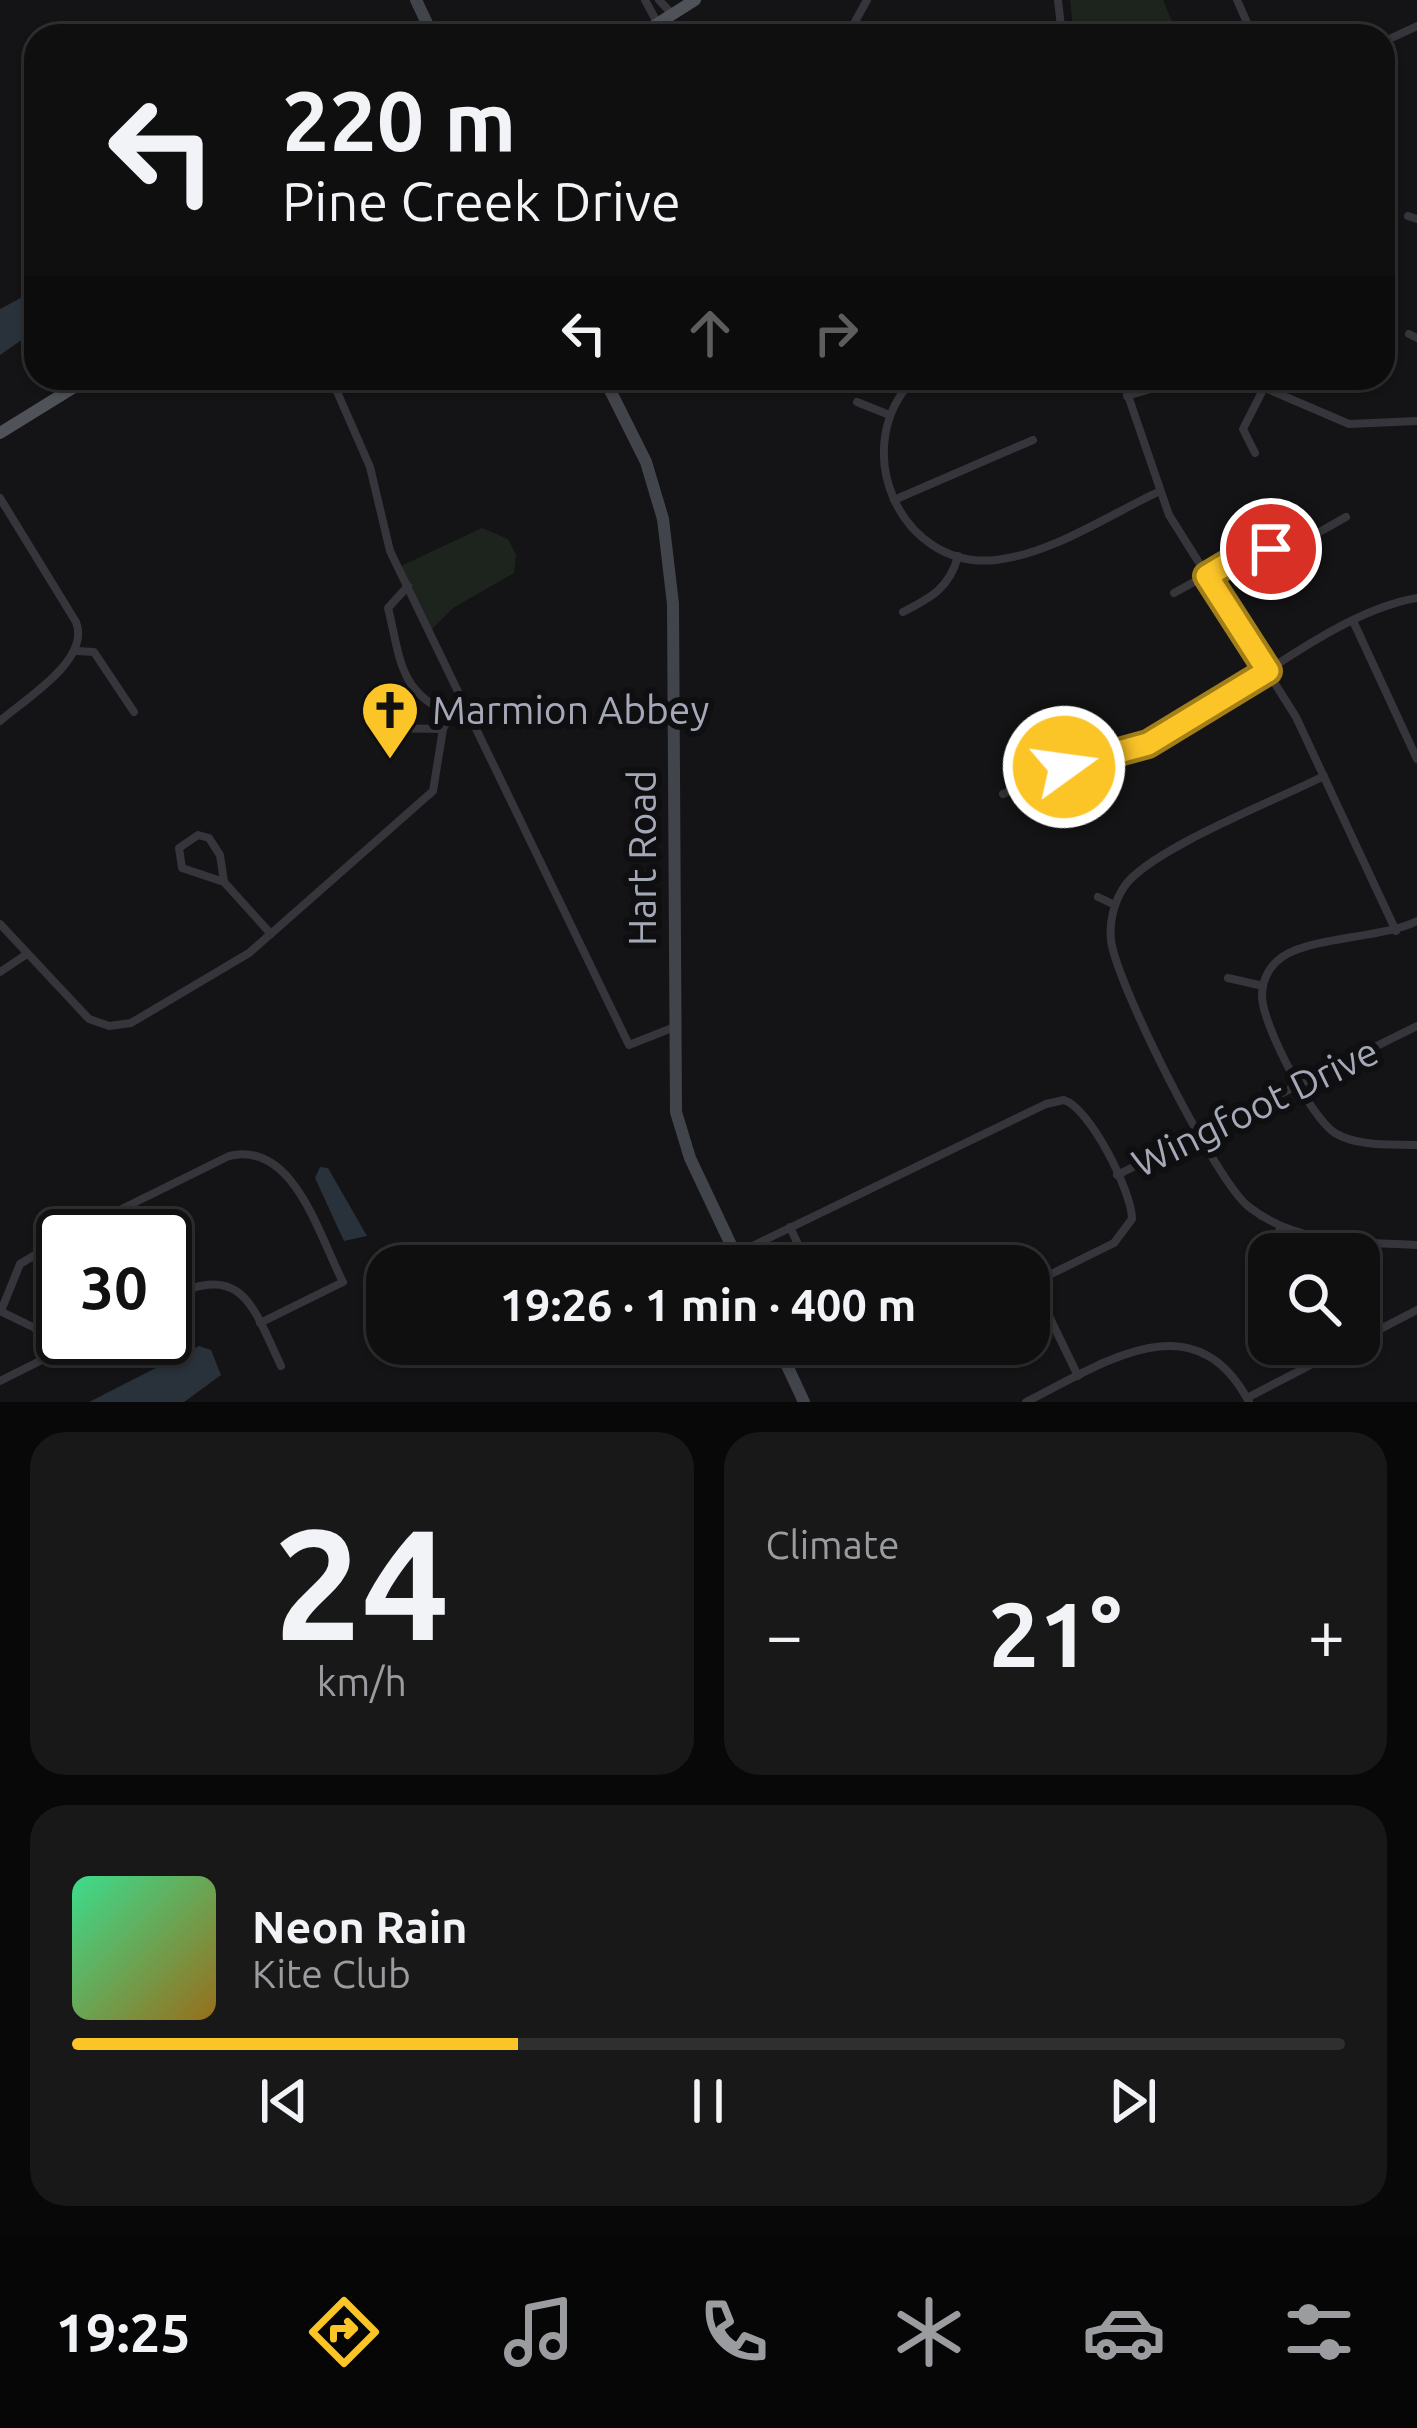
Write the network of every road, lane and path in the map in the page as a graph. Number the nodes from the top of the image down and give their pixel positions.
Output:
1 (645, 0) edge
2 (659, 0) edge
3 (695, 0) edge
4 (672, 14) junction
5 (658, 23) joint
6 (70, 390) edge
7 (336, 390) edge
8 (610, 390) edge
9 (906, 390) edge
10 (1125, 390) edge
11 (1147, 390) edge
12 (1262, 390) edge
13 (1278, 390) edge
14 (1127, 396) junction
15 (857, 402) dead end
16 (887, 414) junction
17 (1417, 421) edge
18 (0, 433) edge
19 (1033, 440) dead end
20 (1255, 453) dead end
21 (0, 483) edge
22 (1158, 492) junction
23 (894, 500) junction
24 (3, 502) edge
25 (1346, 517) dead end
26 (958, 556) junction
27 (1207, 576) junction
28 (408, 586) junction
29 (1174, 593) dead end
30 (1417, 598) edge
31 (903, 612) dead end
32 (1354, 623) junction
33 (80, 631) junction
34 (76, 651) junction
35 (94, 652) junction
36 (1268, 671) junction
37 (460, 696) junction
38 (134, 712) dead end
39 (449, 713) junction
40 (0, 721) edge
41 (383, 728) dead end
42 (443, 729) junction
43 (1417, 759) edge
44 (1324, 776) junction
45 (1003, 794) dead end
46 (224, 883) junction
47 (1098, 897) dead end
48 (1115, 905) junction
49 (1417, 921) edge
50 (0, 924) edge
51 (1396, 931) junction
52 (272, 934) junction
53 (27, 954) junction
54 (0, 972) edge
55 (1228, 978) dead end
56 (1262, 986) junction
57 (1417, 1026) edge
58 (672, 1028) junction
59 (1299, 1084) junction
60 (1198, 1136) junction
61 (1417, 1145) edge
62 (1117, 1175) junction
63 (122, 1209) edge
64 (1281, 1227) junction
65 (790, 1228) junction
66 (1278, 1233) edge
67 (731, 1245) edge
68 (762, 1245) edge
69 (798, 1245) edge
70 (1417, 1245) edge
71 (36, 1254) edge
72 (1050, 1274) edge
73 (192, 1287) edge
74 (1417, 1310) edge
75 (0, 1311) edge
76 (1050, 1321) edge
77 (260, 1323) junction
78 (1380, 1329) edge
79 (36, 1330) edge
80 (36, 1363) edge
81 (787, 1365) edge
82 (1312, 1365) edge
83 (281, 1366) dead end
84 (1078, 1376) junction
85 (0, 1382) edge
86 (1248, 1400) edge
87 (804, 1402) edge
88 (1026, 1402) edge

1 - 5 street
2 - 4 street
3 - 4 main road
4 - 5 main road
6 - 18 main road
7 - 28 street
8 - 58 street, Hart Road
9 - 16 street
10 - 14 street
11 - 14 street
12 - 20 street
13 - 17 street
14 - 22 street
15 - 16 street
16 - 23 street
19 - 23 street
21 - 24 street
22 - 26 street
22 - 27 street
23 - 26 street
24 - 33 street
25 - 27 street
26 - 31 street
27 - 29 street
27 - 36 street
28 - 37 street
28 - 39 street
30 - 32 street
32 - 36 street
32 - 43 street
33 - 34 street
33 - 35 street
34 - 35 street
34 - 40 street
35 - 38 street
36 - 44 street
36 - 45 street
37 - 39 street
37 - 58 street
39 - 42 street
41 - 42 street
42 - 52 street
44 - 48 street
44 - 51 street
46 - 46 street
46 - 52 street
47 - 48 street
48 - 60 street
49 - 51 street
50 - 53 street
51 - 56 street
52 - 53 street
53 - 54 street
55 - 56 street
56 - 59 street
57 - 59 street, Wingfoot Drive
58 - 67 street, Hart Road
59 - 60 street, Wingfoot Drive
59 - 61 street
60 - 62 street, Wingfoot Drive
60 - 64 street
62 - 65 street, Wingfoot Drive
62 - 72 street
63 - 77 street
64 - 66 street
64 - 70 street
65 - 68 street, Wingfoot Drive
65 - 69 street
71 - 75 street
73 - 77 street
74 - 78 street
75 - 79 street
76 - 84 street
77 - 83 street
80 - 85 street
81 - 87 street
82 - 86 street
84 - 86 street
84 - 88 street

